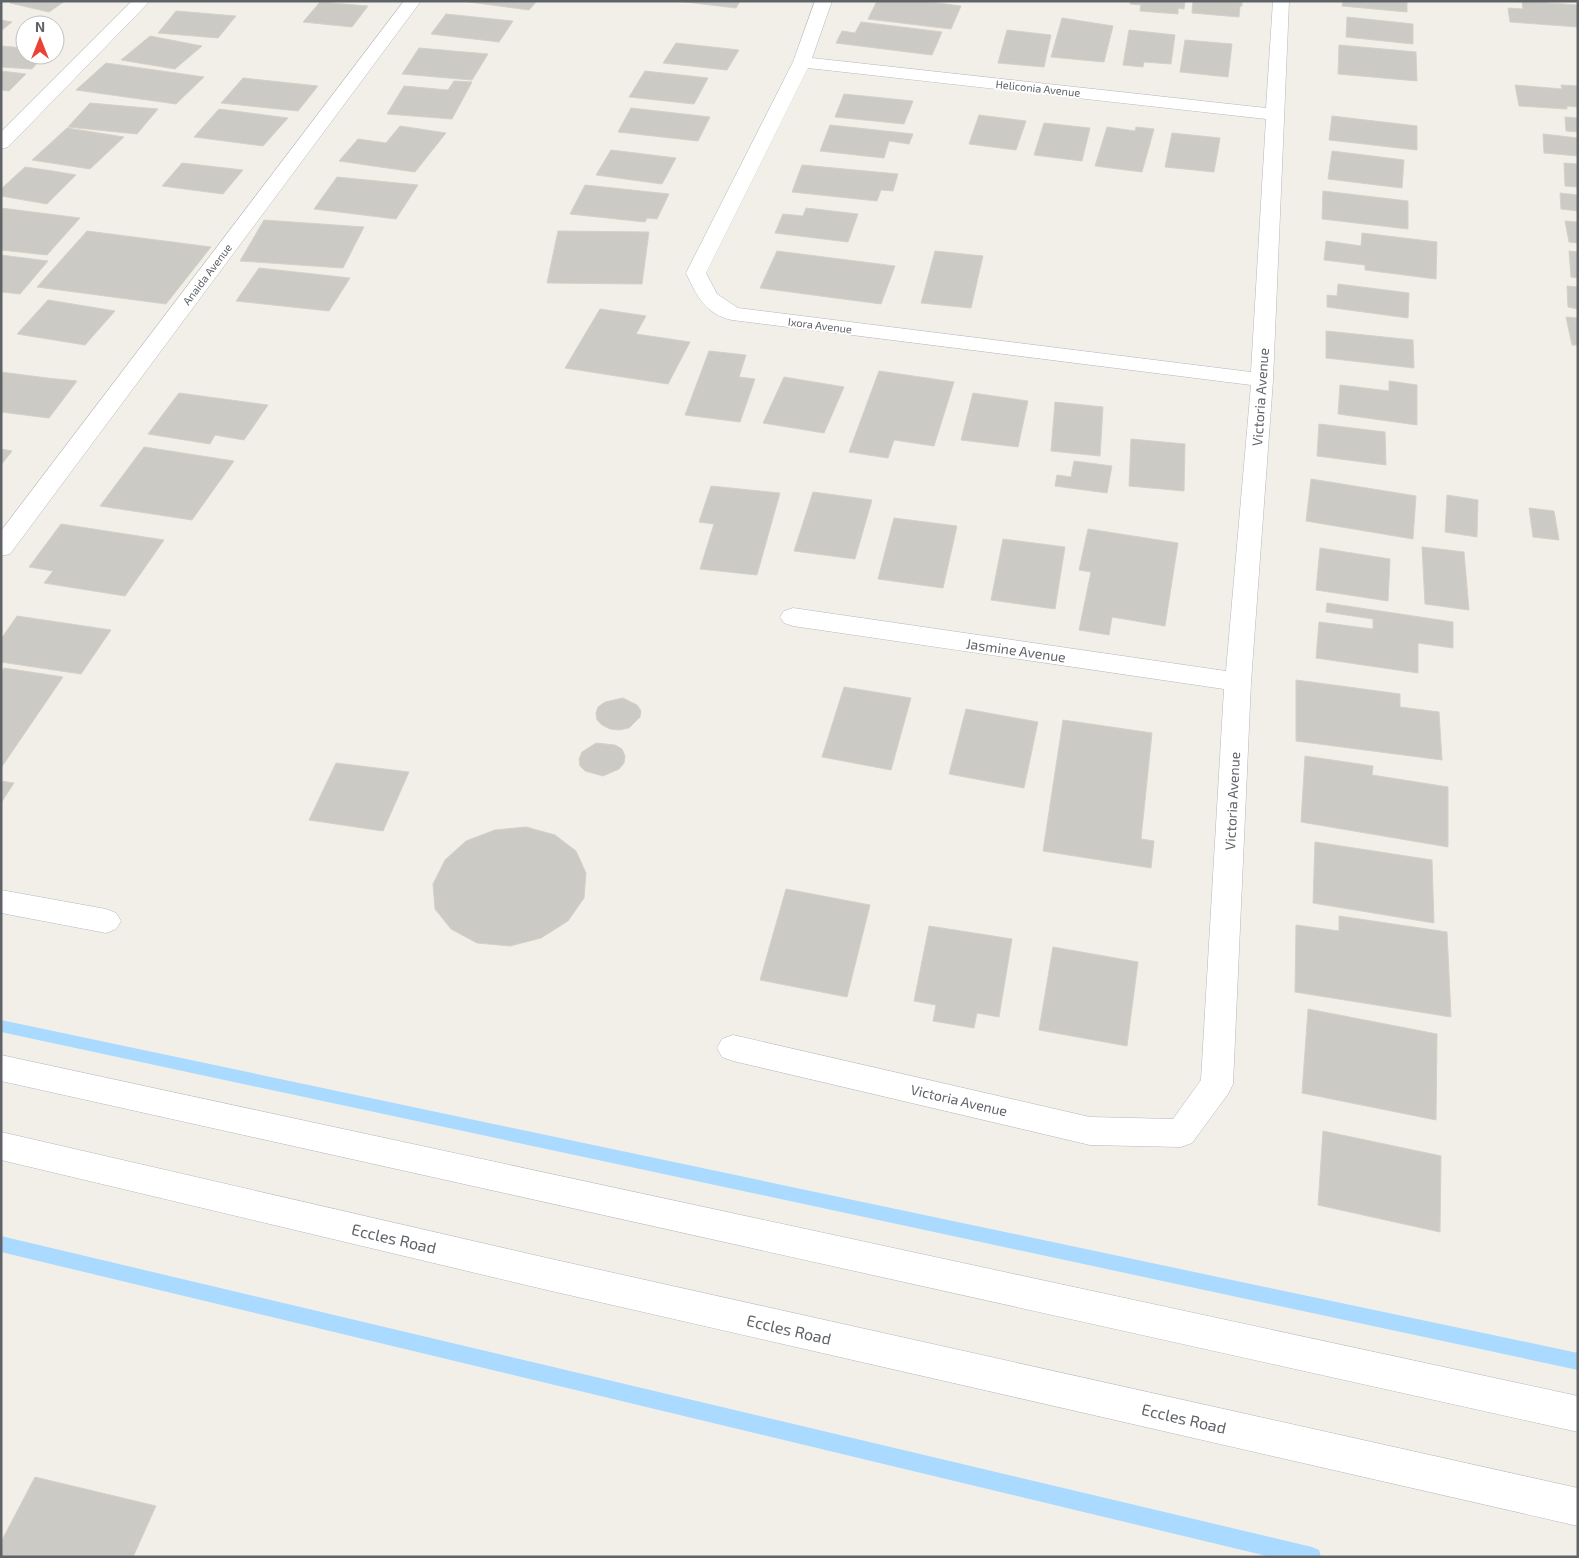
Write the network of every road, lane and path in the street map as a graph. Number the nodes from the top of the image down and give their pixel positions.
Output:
1 (142, 1) edge
2 (413, 1) edge
3 (824, 1) edge
4 (1281, 1) edge
5 (802, 62) junction
6 (1275, 114) junction
7 (1, 143) edge
8 (1262, 380) junction
9 (1, 548) edge
10 (793, 617) dead end
11 (1238, 682) junction
12 (1, 901) edge
13 (106, 921) dead end
14 (733, 1048) dead end
15 (1, 1068) edge
16 (1, 1146) edge
17 (1578, 1414) edge
18 (1578, 1507) edge

1 - 7 street
2 - 9 street, Anaida Avenue
3 - 5 street, Ixora Avenue
4 - 6 street, Victoria Avenue
5 - 6 street, Heliconia Avenue
5 - 8 street, Ixora Avenue
6 - 8 street, Victoria Avenue
8 - 11 street, Victoria Avenue
10 - 11 street, Jasmine Avenue
11 - 14 street, Victoria Avenue
12 - 13 street
15 - 17 street
16 - 18 street, Eccles Road

